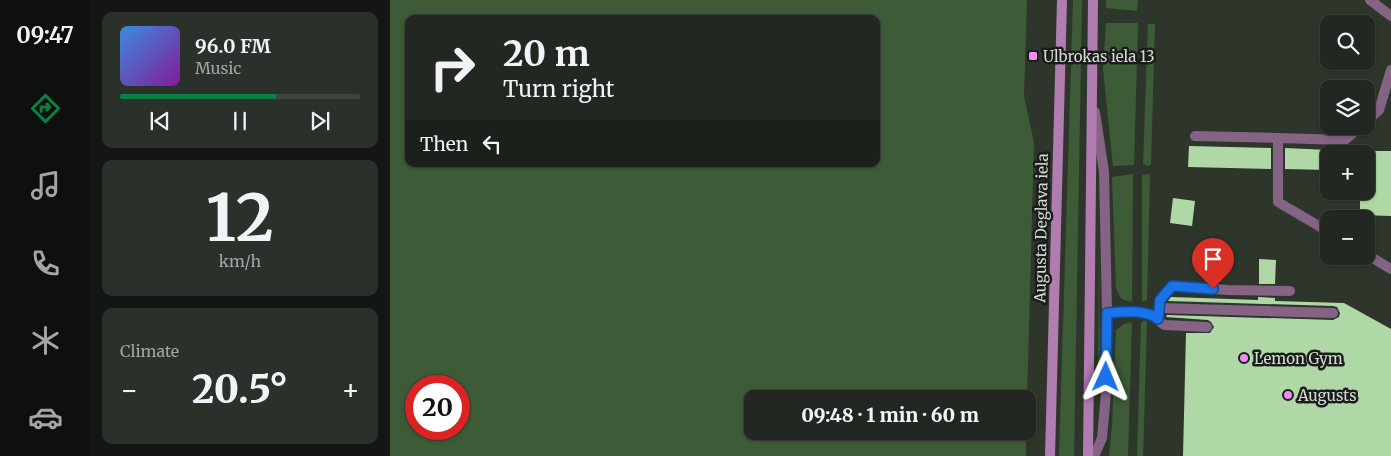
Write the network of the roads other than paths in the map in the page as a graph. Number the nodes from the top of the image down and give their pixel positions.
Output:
1 (1062, 0) edge
2 (1093, 0) edge
3 (1370, 0) edge
4 (1391, 16) edge
5 (1391, 70) edge
6 (1091, 89) junction
7 (1375, 114) edge
8 (1351, 135) edge
9 (1195, 136) dead end
10 (1278, 138) junction
11 (1320, 227) edge
12 (1375, 259) edge
13 (1391, 268) edge
14 (1290, 291) dead end
15 (1159, 308) junction
16 (1107, 313) junction
17 (1334, 313) dead end
18 (1158, 319) junction
19 (1207, 327) dead end
20 (1050, 456) edge
21 (1088, 456) edge
22 (1094, 456) edge

1 - 20 main road, Augusta Deglava iela
2 - 6 main road
3 - 4 lane
5 - 7 lane
6 - 16 lane
6 - 21 main road
8 - 10 lane
9 - 10 lane
10 - 11 lane
12 - 13 lane
14 - 15 lane
15 - 17 lane
15 - 18 lane
16 - 18 lane
16 - 22 lane
18 - 19 lane

